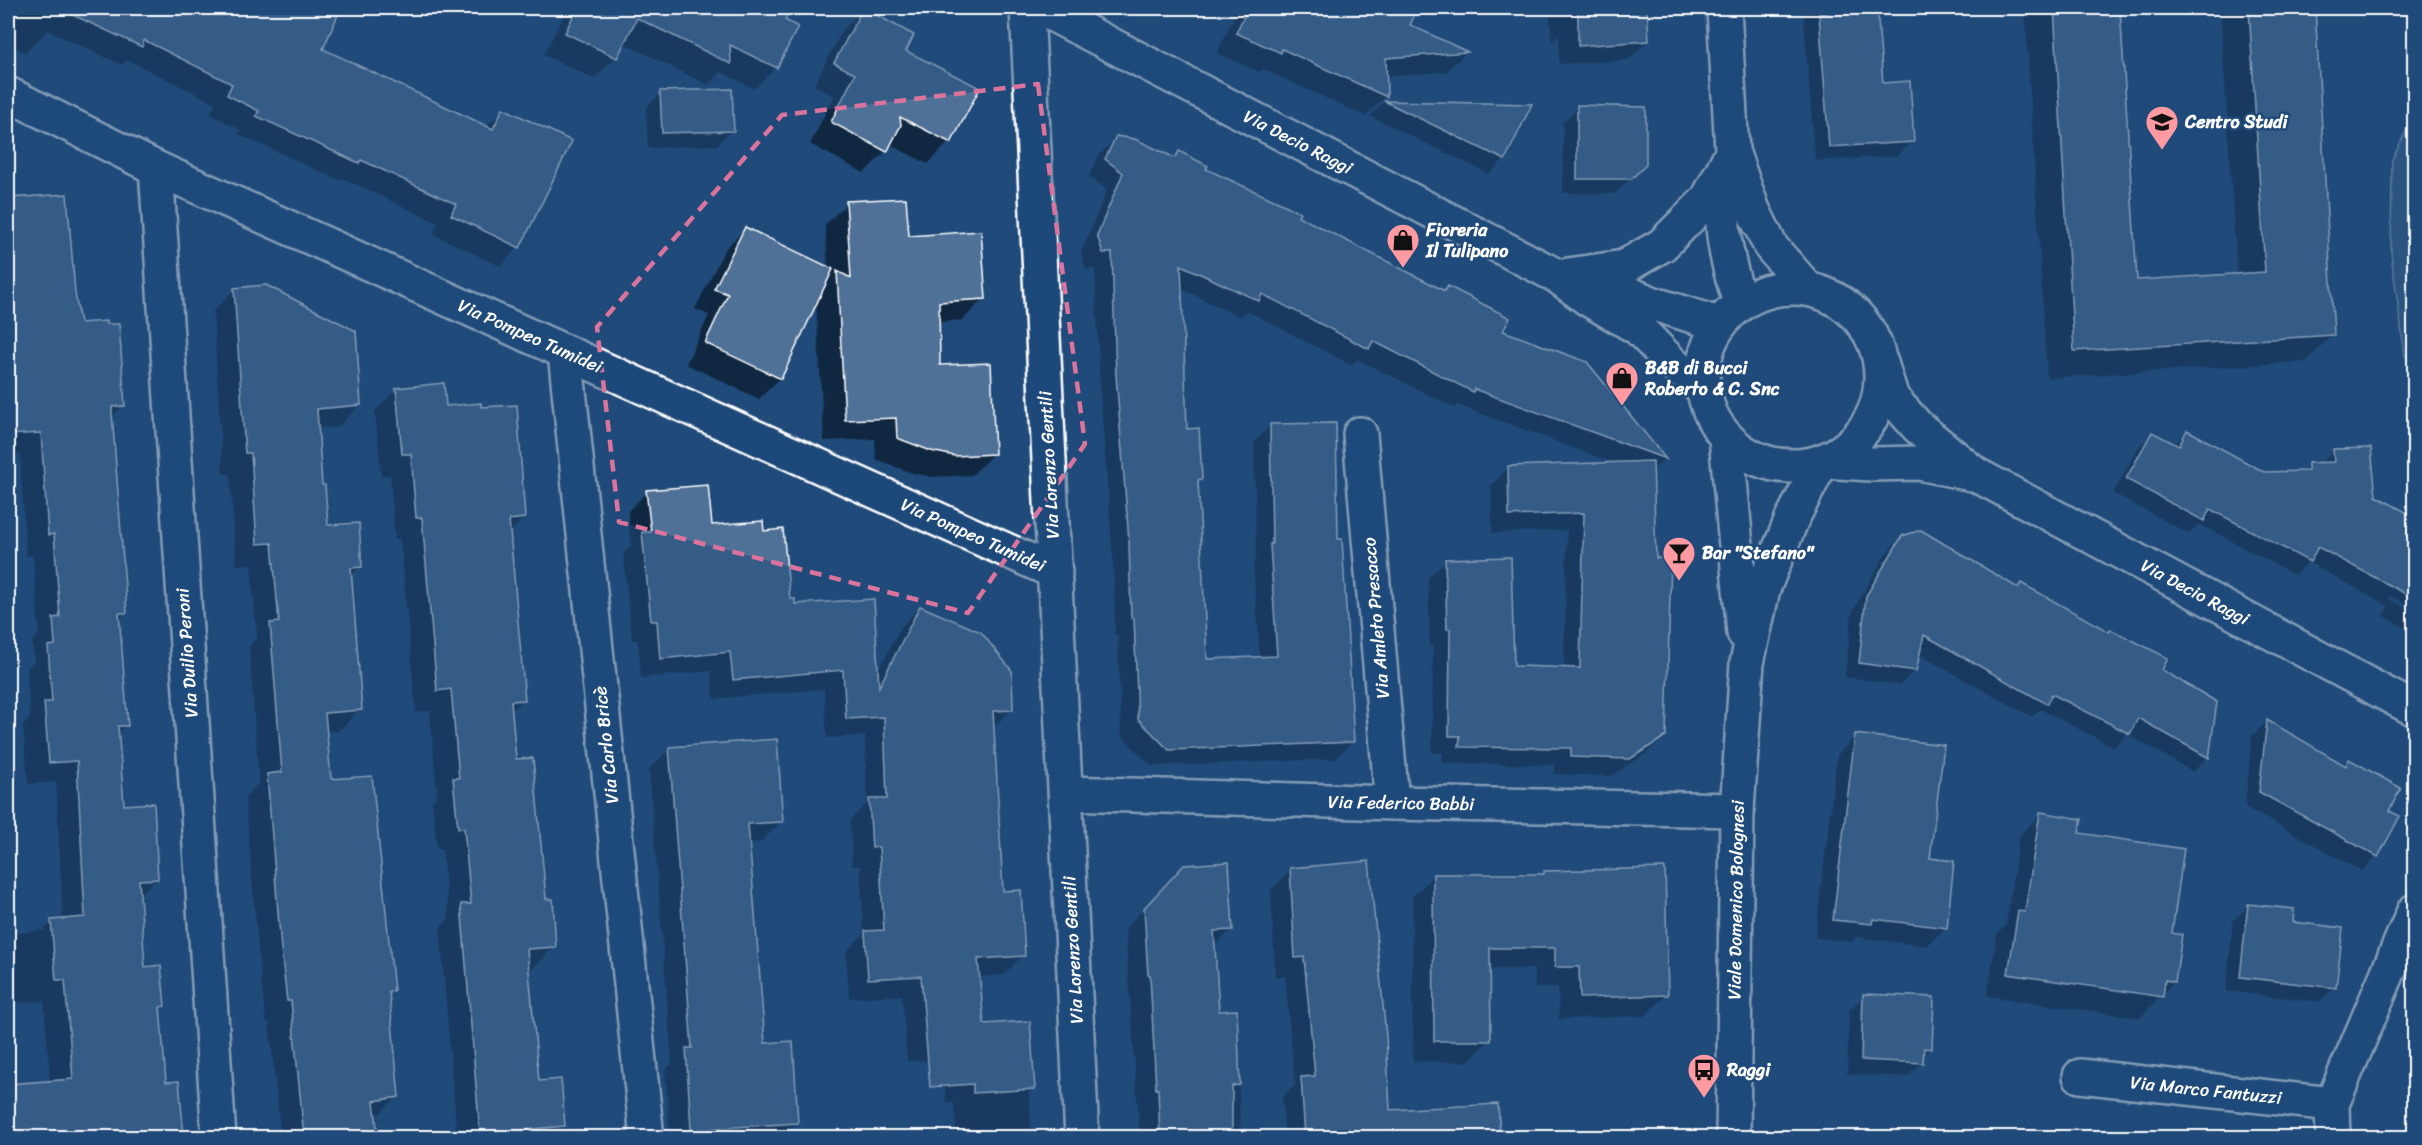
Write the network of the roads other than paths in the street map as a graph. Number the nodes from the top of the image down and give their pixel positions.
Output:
1 (1027, 8) edge
2 (1040, 8) edge
3 (1724, 8) edge
4 (8, 94) edge
5 (1732, 151) junction
6 (156, 168) junction
7 (1557, 276) junction
8 (1807, 288) junction
9 (1730, 313) junction
10 (566, 352) junction
11 (1881, 363) junction
12 (1703, 389) junction
13 (1360, 434) dead end
14 (1725, 437) junction
15 (1822, 461) junction
16 (1975, 474) junction
17 (1055, 572) junction
18 (1747, 663) junction
19 (2415, 709) edge
20 (1066, 793) junction
21 (1392, 803) junction
22 (1737, 810) junction
23 (2415, 911) edge
24 (2079, 1076) dead end
25 (2332, 1104) junction
26 (219, 1137) edge
27 (647, 1137) edge
28 (1082, 1137) edge
29 (1733, 1137) edge
30 (2333, 1137) edge

1 - 17 street, Via Lorenzo Gentili
2 - 7 street, Via Decio Raggi
3 - 5 street
4 - 6 street, Via Pompeo Tumidei
5 - 7 street
5 - 8 street
5 - 9 street
6 - 10 street, Via Pompeo Tumidei
6 - 26 street, Via Duilio Peroni
7 - 9 street, Via Decio Raggi
7 - 12 street, Via Decio Raggi
8 - 9 street, Via Decio Raggi
8 - 11 street, Via Decio Raggi
9 - 12 street, Via Decio Raggi
10 - 17 street, Via Pompeo Tumidei
10 - 27 street, Via Carlo Bricè
11 - 15 street, Via Decio Raggi
11 - 16 street, Via Decio Raggi
12 - 14 street, Via Decio Raggi
13 - 21 street, Via Amleto Presacco
14 - 15 street, Via Decio Raggi
14 - 18 street, Viale Domenico Bolognesi
15 - 16 street, Via Decio Raggi
15 - 18 street, Viale Domenico Bolognesi
16 - 19 street, Via Decio Raggi
17 - 20 street, Via Lorenzo Gentili
18 - 22 street, Viale Domenico Bolognesi
20 - 21 street, Via Federico Babbi
20 - 28 street, Via Lorenzo Gentili
21 - 22 street, Via Federico Babbi
22 - 29 street, Viale Domenico Bolognesi
23 - 25 street
24 - 25 street, Via Marco Fantuzzi
25 - 30 street

